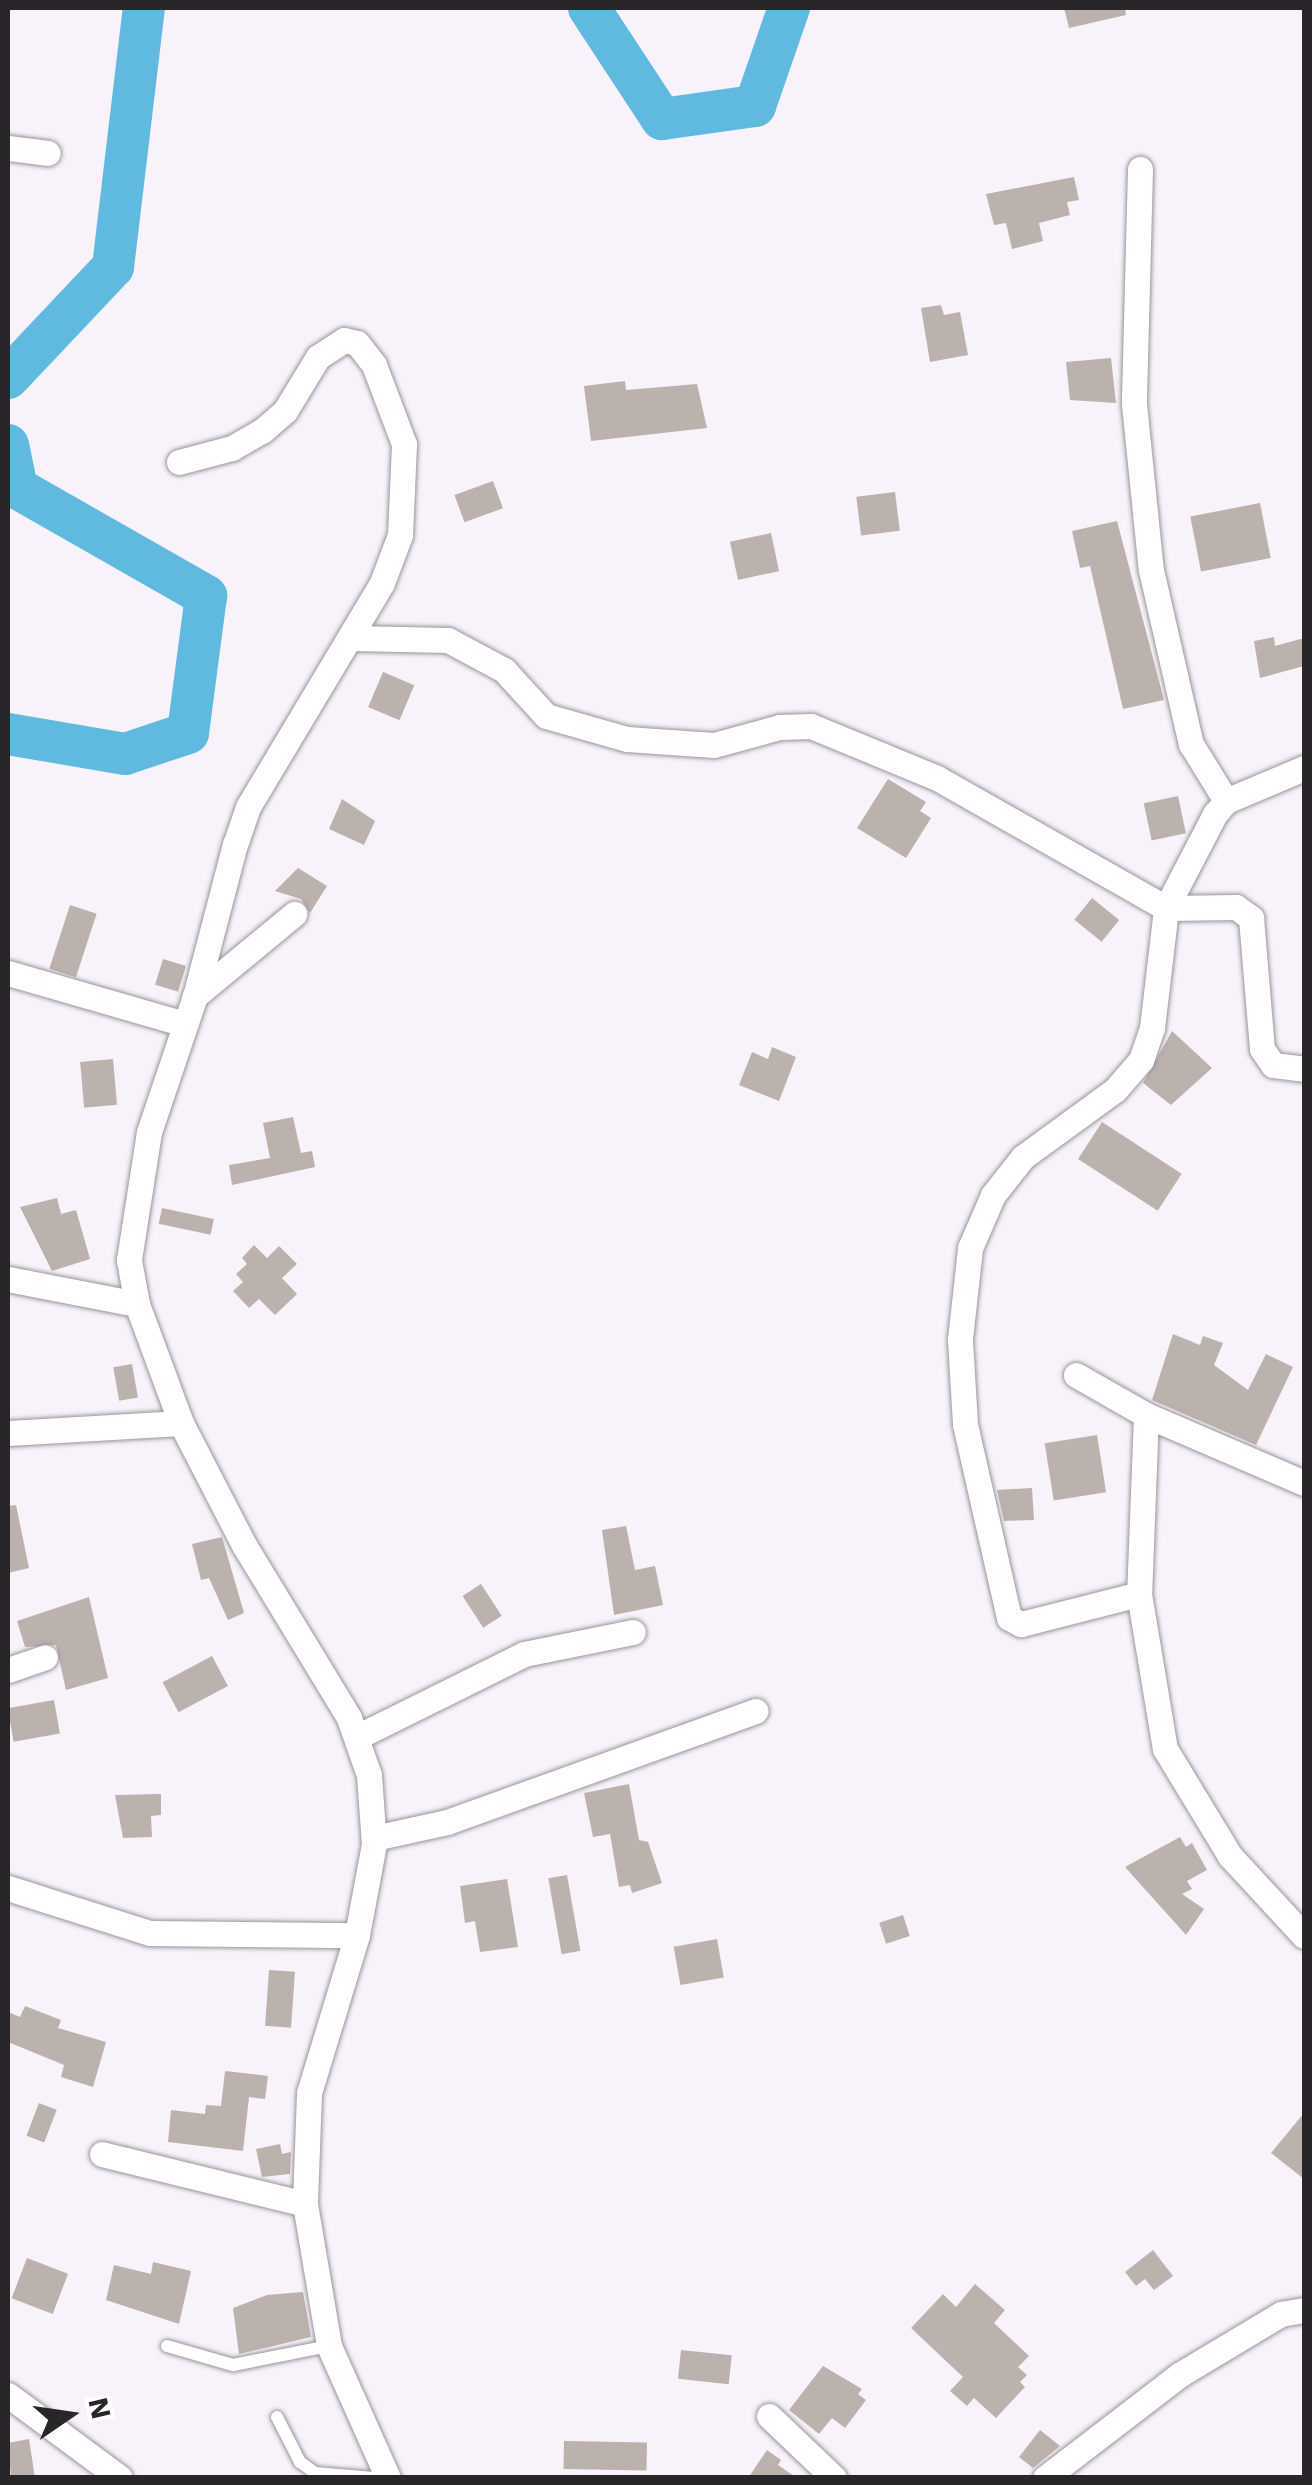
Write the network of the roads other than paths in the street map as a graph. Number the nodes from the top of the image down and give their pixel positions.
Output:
1 (8, 148) edge
2 (48, 153) dead end
3 (1140, 169) dead end
4 (179, 462) dead end
5 (353, 638) junction
6 (1304, 768) edge
7 (1226, 800) junction
8 (1166, 908) junction
9 (294, 914) dead end
10 (8, 973) edge
11 (195, 996) junction
12 (185, 1024) junction
13 (1304, 1070) edge
14 (8, 1279) edge
15 (137, 1304) junction
16 (1076, 1375) dead end
17 (1146, 1415) junction
18 (181, 1423) junction
19 (8, 1434) edge
20 (1304, 1483) edge
21 (1138, 1594) junction
22 (634, 1632) dead end
23 (44, 1657) dead end
24 (8, 1670) edge
25 (756, 1712) dead end
26 (358, 1737) junction
27 (374, 1838) junction
28 (12, 1882) edge
29 (358, 1935) junction
30 (1304, 1936) edge
31 (102, 2154) dead end
32 (305, 2204) junction
33 (1304, 2310) edge
34 (167, 2346) dead end
35 (329, 2346) junction
36 (8, 2396) edge
37 (769, 2416) dead end
38 (277, 2417) dead end
39 (120, 2478) edge
40 (374, 2478) edge
41 (388, 2478) edge
42 (834, 2478) edge
43 (1046, 2478) edge

1 - 2 street
3 - 7 street
4 - 5 street
5 - 8 street
5 - 11 street
6 - 7 street
7 - 8 street
8 - 13 street
8 - 21 street
9 - 11 street
10 - 12 street
11 - 12 street
12 - 15 street
14 - 15 street
15 - 18 street
16 - 17 street
17 - 20 street
17 - 21 street
18 - 19 street
18 - 26 street
21 - 30 street
22 - 26 street
23 - 24 street
25 - 27 street
26 - 27 street
27 - 29 street
28 - 29 street
29 - 32 street
31 - 32 street
32 - 35 street
33 - 43 street
34 - 35 lane
35 - 41 street
36 - 39 street
37 - 42 street
38 - 40 lane

